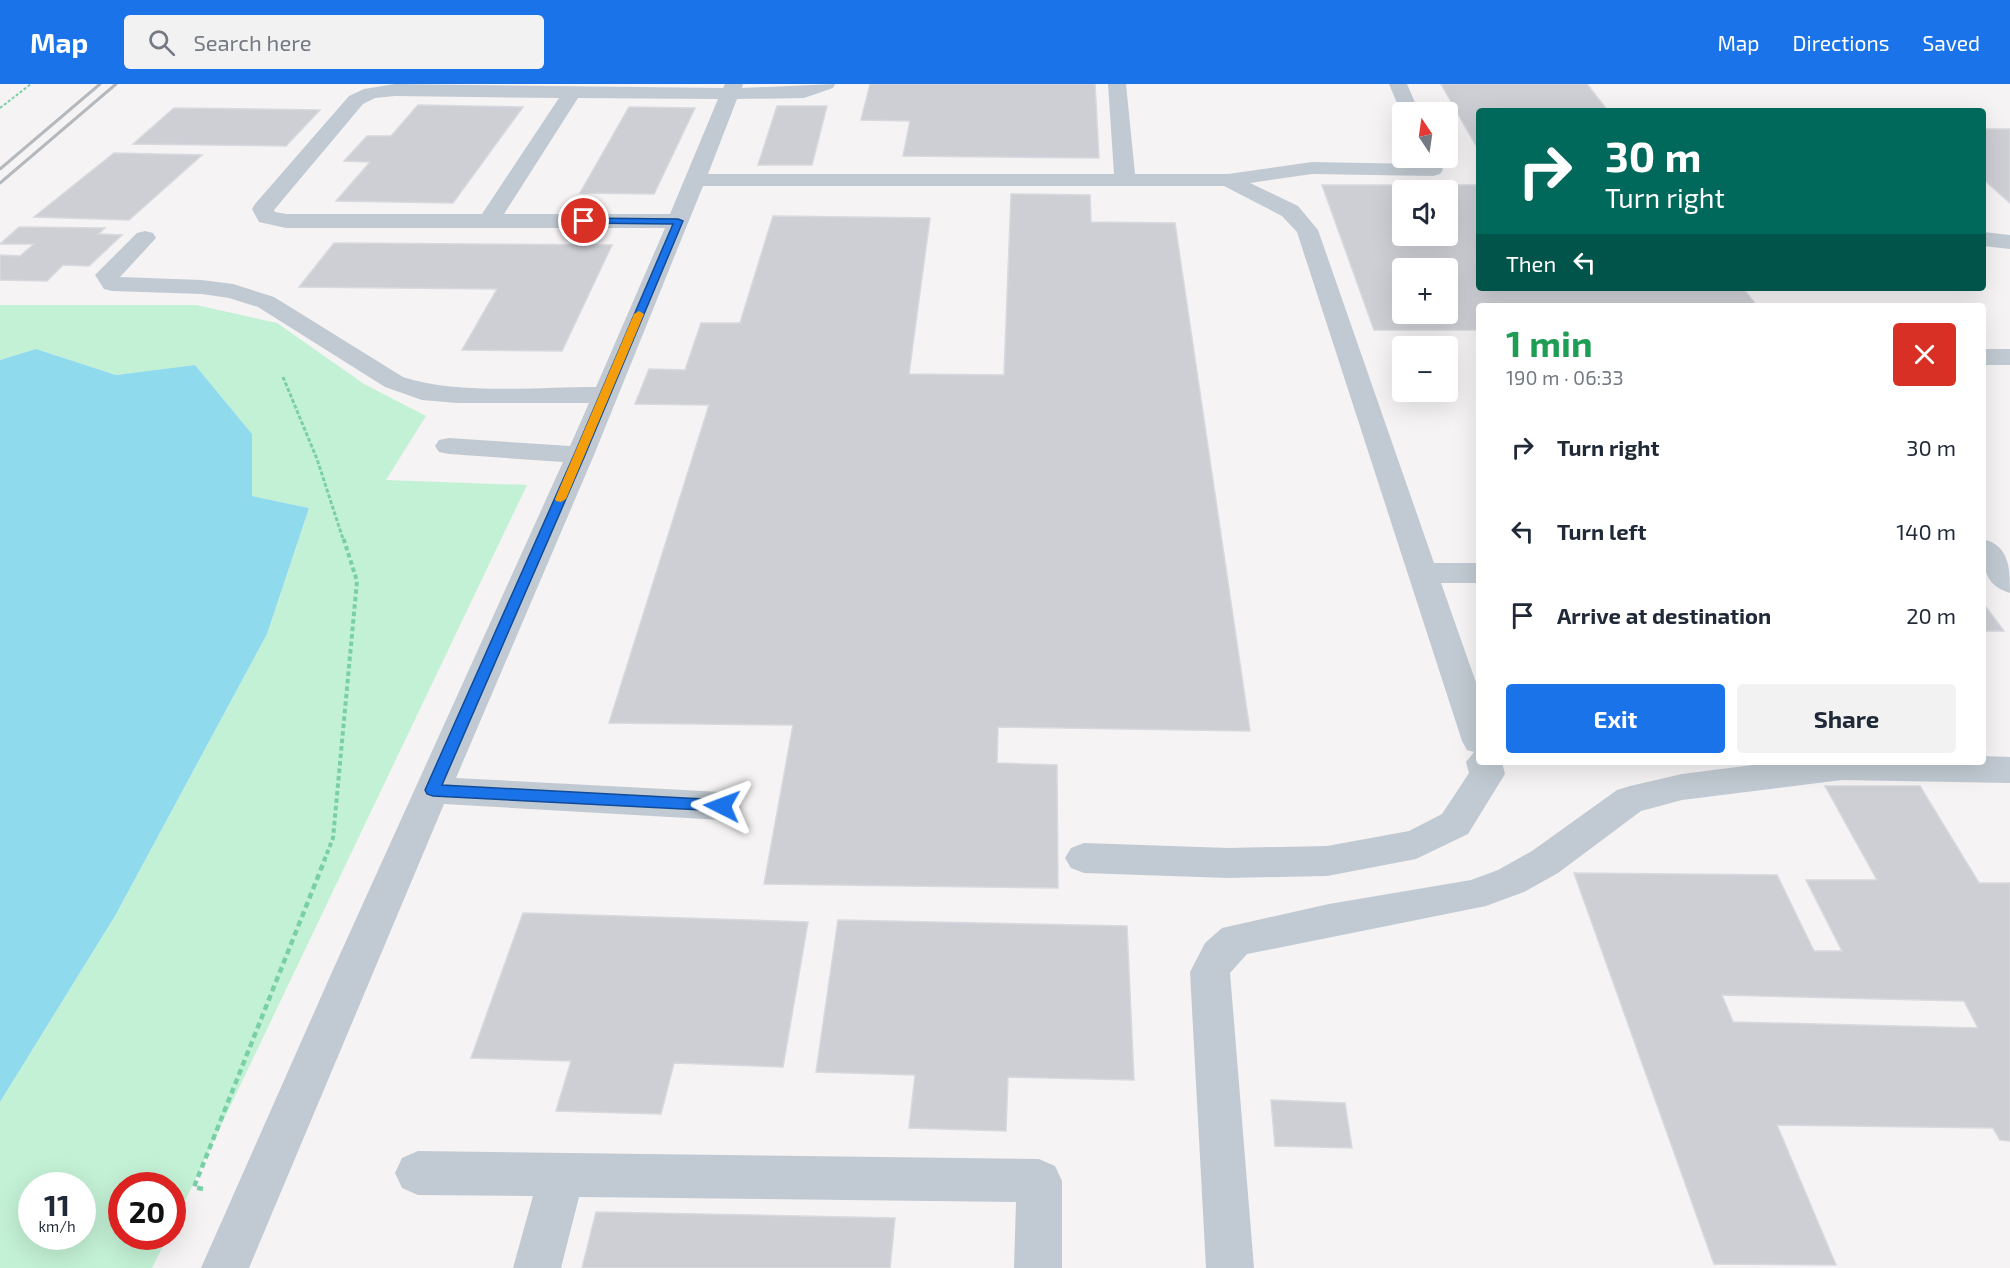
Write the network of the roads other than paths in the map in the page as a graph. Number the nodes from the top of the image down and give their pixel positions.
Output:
1 (826, 84) edge
2 (1116, 84) edge
3 (1398, 84) edge
4 (429, 87) edge
5 (383, 88) edge
6 (684, 89) edge
7 (732, 89) edge
8 (572, 92) junction
9 (1406, 102) edge
10 (1432, 168) edge
11 (697, 180) junction
12 (1228, 180) junction
13 (1125, 181) junction
14 (489, 221) junction
15 (678, 221) junction
16 (145, 237) dead end
17 (1986, 239) edge
18 (2010, 242) edge
19 (1986, 357) edge
20 (2010, 357) edge
21 (604, 395) junction
22 (449, 446) dead end
23 (580, 455) junction
24 (1986, 552) edge
25 (1423, 573) junction
26 (1476, 573) edge
27 (2010, 583) edge
28 (1476, 724) edge
29 (1485, 765) edge
30 (2010, 770) edge
31 (433, 790) junction
32 (722, 806) dead end
33 (1084, 858) dead end
34 (418, 1173) dead end
35 (562, 1175) junction
36 (225, 1268) edge
37 (537, 1268) edge
38 (1038, 1268) edge
39 (1230, 1268) edge

1 - 7 lane
2 - 13 lane
3 - 9 lane
4 - 5 lane
4 - 8 lane
5 - 14 lane
6 - 7 lane
6 - 8 lane
7 - 11 lane
8 - 14 lane
10 - 12 lane
11 - 13 lane
11 - 15 lane
12 - 13 lane
12 - 25 lane
14 - 15 lane
15 - 21 lane
16 - 21 lane
17 - 18 lane
19 - 20 lane
21 - 23 lane
22 - 23 lane
23 - 31 lane
24 - 27 lane
25 - 26 lane
25 - 28 lane
29 - 33 lane
30 - 39 lane
31 - 32 lane
31 - 36 lane
34 - 35 lane
35 - 37 lane
35 - 38 lane

